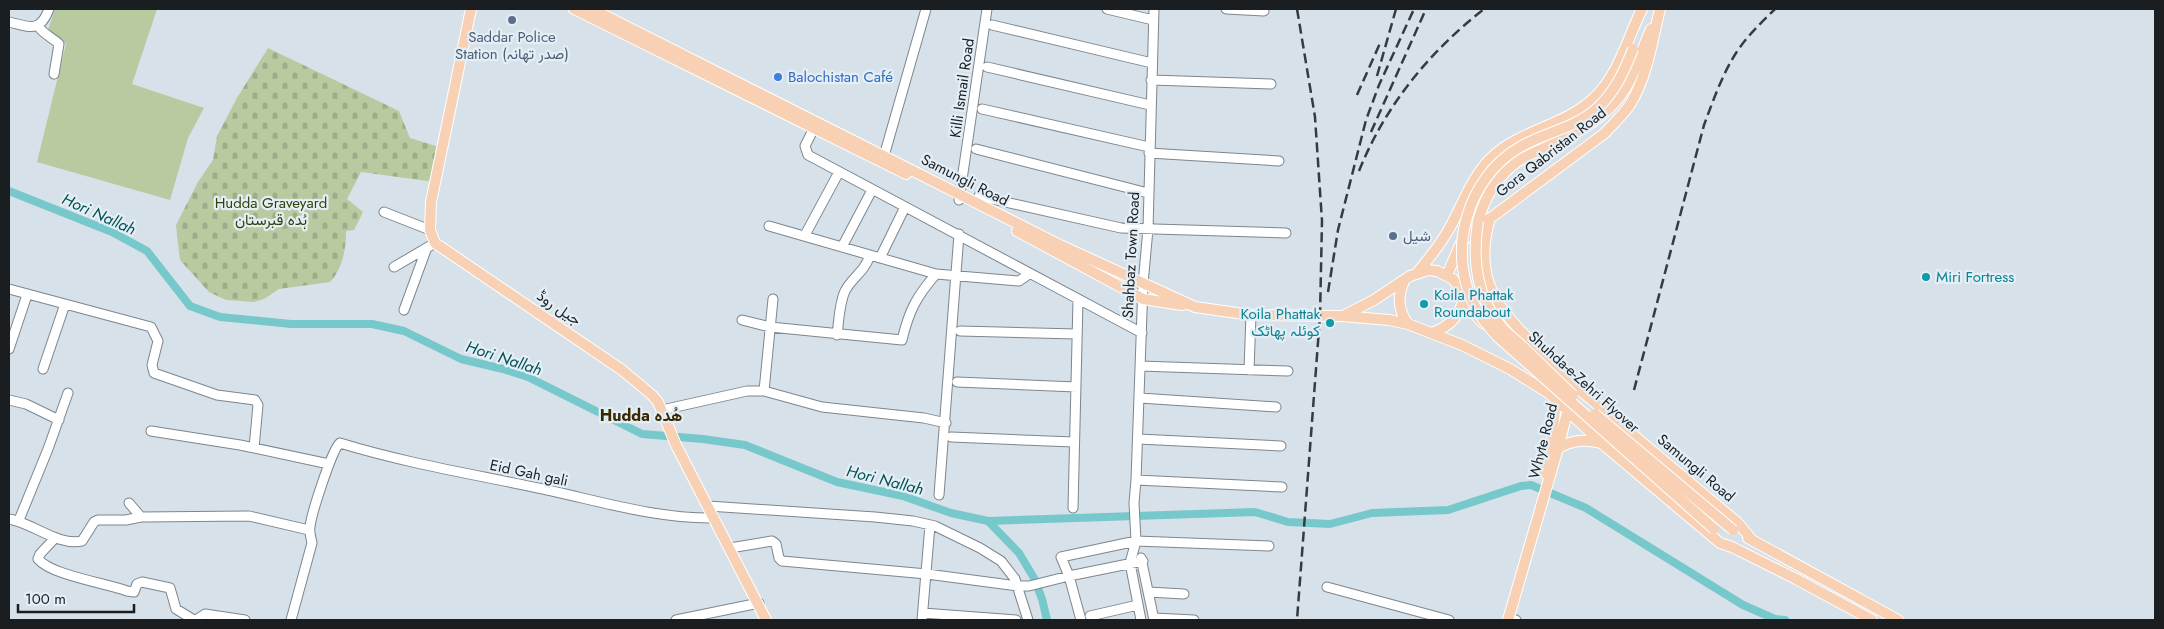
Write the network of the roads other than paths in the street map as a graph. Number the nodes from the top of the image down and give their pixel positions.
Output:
1 (49, 9) edge
2 (471, 9) edge
3 (574, 9) edge
4 (592, 9) edge
5 (926, 9) edge
6 (987, 9) edge
7 (1107, 9) edge
8 (1154, 9) edge
9 (1226, 9) edge
10 (1643, 9) edge
11 (1659, 9) edge
12 (1264, 11) dead end
13 (1153, 20) junction
14 (9, 22) edge
15 (992, 25) dead end
16 (38, 26) junction
17 (1637, 50) junction
18 (1152, 63) junction
19 (988, 67) dead end
20 (54, 74) dead end
21 (1151, 80) junction
22 (1271, 84) dead end
23 (1150, 105) junction
24 (982, 110) dead end
25 (815, 125) junction
26 (976, 149) dead end
27 (1149, 150) junction
28 (884, 156) junction
29 (1279, 161) dead end
30 (839, 172) junction
31 (872, 190) junction
32 (1148, 193) junction
33 (980, 196) dead end
34 (960, 198) junction
35 (905, 207) junction
36 (384, 212) dead end
37 (1490, 218) junction
38 (769, 226) dead end
39 (1148, 229) junction
40 (430, 230) junction
41 (1286, 233) dead end
42 (959, 234) junction
43 (805, 235) junction
44 (436, 243) junction
45 (842, 247) junction
46 (426, 250) junction
47 (870, 255) junction
48 (880, 258) junction
49 (394, 267) dead end
50 (1418, 272) junction
51 (936, 274) junction
52 (957, 274) junction
53 (1029, 274) junction
54 (1447, 275) junction
55 (1404, 281) junction
56 (1143, 284) junction
57 (9, 289) edge
58 (27, 295) junction
59 (1464, 298) junction
60 (773, 299) dead end
61 (1143, 299) junction
62 (1078, 300) junction
63 (65, 304) junction
64 (1195, 307) junction
65 (404, 310) dead end
66 (1251, 315) junction
67 (1342, 316) junction
68 (742, 320) dead end
69 (1408, 324) junction
70 (770, 327) junction
71 (960, 330) dead end
72 (1142, 333) junction
73 (1432, 333) junction
74 (1077, 334) junction
75 (837, 335) junction
76 (9, 349) edge
77 (1140, 366) junction
78 (43, 369) dead end
79 (1249, 370) junction
80 (1288, 372) dead end
81 (1569, 381) junction
82 (957, 382) dead end
83 (1076, 387) junction
84 (764, 391) junction
85 (68, 393) dead end
86 (1140, 398) junction
87 (1556, 399) junction
88 (9, 400) edge
89 (1276, 407) dead end
90 (662, 410) junction
91 (1568, 410) junction
92 (59, 420) junction
93 (946, 423) junction
94 (151, 431) dead end
95 (951, 437) dead end
96 (1138, 439) junction
97 (1074, 442) junction
98 (1602, 443) junction
99 (1281, 446) dead end
100 (254, 448) junction
101 (1558, 448) junction
102 (329, 464) junction
103 (1136, 480) junction
104 (1282, 486) dead end
105 (939, 495) dead end
106 (129, 503) dead end
107 (708, 506) junction
108 (1073, 508) dead end
109 (1538, 508) junction
110 (141, 517) junction
111 (714, 518) junction
112 (9, 519) edge
113 (19, 520) junction
114 (930, 525) junction
115 (309, 530) junction
116 (55, 538) junction
117 (1752, 540) junction
118 (1136, 544) junction
119 (1268, 546) dead end
120 (1732, 547) junction
121 (730, 548) junction
122 (1143, 561) junction
123 (1130, 563) junction
124 (926, 574) junction
125 (1069, 576) junction
126 (1018, 586) junction
127 (1327, 587) dead end
128 (1148, 592) junction
129 (1184, 594) dead end
130 (759, 603) junction
131 (1138, 605) junction
132 (922, 616) edge
133 (1090, 616) dead end
134 (1154, 619) edge
135 (195, 620) edge
136 (245, 620) edge
137 (291, 620) edge
138 (676, 620) edge
139 (766, 620) edge
140 (1016, 620) edge
141 (1028, 620) edge
142 (1081, 620) edge
143 (1141, 620) edge
144 (1194, 620) edge
145 (1450, 620) edge
146 (1509, 620) edge
147 (1872, 620) edge
148 (1898, 620) edge

1 - 16 street
2 - 40 main road
3 - 25 main road, Samungli Road
4 - 25 main road, Samungli Road
5 - 28 street
6 - 34 street, Killi Ismail Road
7 - 13 street
8 - 13 street, Shahbaz Town Road
9 - 12 street
10 - 17 main road, Shuhda-e-Zehri Flyover
10 - 50 main road, Gora Qabristan Road
11 - 17 main road, Shuhda-e-Zehri Flyover
11 - 37 main road, Gora Qabristan Road
13 - 18 street, Shahbaz Town Road
14 - 16 street
15 - 18 street
16 - 20 street
17 - 117 main road, Shuhda-e-Zehri Flyover, bridge
17 - 120 main road, Shuhda-e-Zehri Flyover, bridge
18 - 21 street, Shahbaz Town Road
19 - 23 street
21 - 22 street
21 - 23 street, Shahbaz Town Road
23 - 27 street, Shahbaz Town Road
24 - 27 street
25 - 28 main road, Samungli Road
25 - 30 street
25 - 34 main road, Samungli Road
26 - 32 street
27 - 29 street
27 - 32 street, Shahbaz Town Road
28 - 34 main road, Samungli Road
30 - 31 street
30 - 43 street
31 - 35 street
31 - 45 street
32 - 39 street, Shahbaz Town Road
33 - 39 street
34 - 56 main road, Samungli Road
34 - 61 main road
35 - 42 street
35 - 48 street
36 - 40 street
37 - 54 main road, Gora Qabristan Road
37 - 81 main road
38 - 43 street
39 - 41 street
39 - 56 street, Shahbaz Town Road
40 - 44 main road
42 - 52 street
42 - 53 street
43 - 45 street
44 - 46 street
44 - 90 main road, جیل روڈ
45 - 47 street
46 - 49 street
46 - 65 street
47 - 48 street
47 - 75 street
48 - 51 street
50 - 54 main road
50 - 55 main road, Samungli Road
51 - 52 street
51 - 75 street
52 - 53 street
52 - 93 street
53 - 62 street
54 - 59 main road, Samungli Road
55 - 67 main road, Samungli Road
55 - 69 main road
56 - 61 street, Shahbaz Town Road
56 - 64 main road, Samungli Road
57 - 58 street
58 - 63 street
58 - 76 street
59 - 73 main road
59 - 81 main road, Samungli Road
60 - 70 street
61 - 64 main road
61 - 72 street, Shahbaz Town Road
62 - 72 street
62 - 74 street
63 - 78 street
63 - 100 street
64 - 66 main road, Samungli Road
66 - 67 main road, Samungli Road
66 - 79 street
67 - 69 main road, Samungli Road
68 - 70 street
69 - 73 main road, Samungli Road
70 - 75 street
70 - 84 street
71 - 74 street
72 - 77 street, Shahbaz Town Road
73 - 87 main road, Samungli Road
74 - 83 street
77 - 79 street
77 - 86 street, Shahbaz Town Road
79 - 80 street
81 - 91 main road, Whyte Road
81 - 117 main road, Samungli Road
82 - 83 street
83 - 97 street
84 - 90 street
84 - 93 street
85 - 92 street
86 - 89 street
86 - 96 street, Shahbaz Town Road
87 - 91 main road, Samungli Road
87 - 109 main road, Whyte Road
88 - 92 street
90 - 107 main road, جیل روڈ
91 - 98 main road, Samungli Road
91 - 101 main road, Whyte Road
92 - 113 street
93 - 105 street
94 - 100 street
95 - 97 street
96 - 99 street
96 - 103 street, Shahbaz Town Road
97 - 108 street
98 - 101 main road
98 - 120 main road, Samungli Road
100 - 102 street
101 - 109 main road, Whyte Road
102 - 111 street, Eid Gah gali
102 - 115 street
103 - 104 street
103 - 118 street, Shahbaz Town Road
106 - 110 street
107 - 111 main road, جیل روڈ
107 - 114 street
109 - 146 main road
110 - 115 street
110 - 116 street
111 - 121 main road, جیل روڈ
112 - 113 street
113 - 116 street
114 - 124 street
114 - 126 street
115 - 137 street
116 - 135 street
117 - 148 main road, Samungli Road
118 - 119 street
118 - 122 street
118 - 123 street
118 - 125 street
120 - 147 main road, Samungli Road
121 - 124 street
121 - 130 main road, جیل روڈ
122 - 123 street
122 - 128 street
123 - 125 street
123 - 131 street
124 - 126 street
124 - 132 street
125 - 126 street
125 - 142 street
126 - 141 street
127 - 145 street
128 - 129 street
128 - 134 street
130 - 138 street
130 - 139 main road, جیل روڈ
131 - 133 street
131 - 143 street
132 - 140 street
134 - 144 street
135 - 136 street

